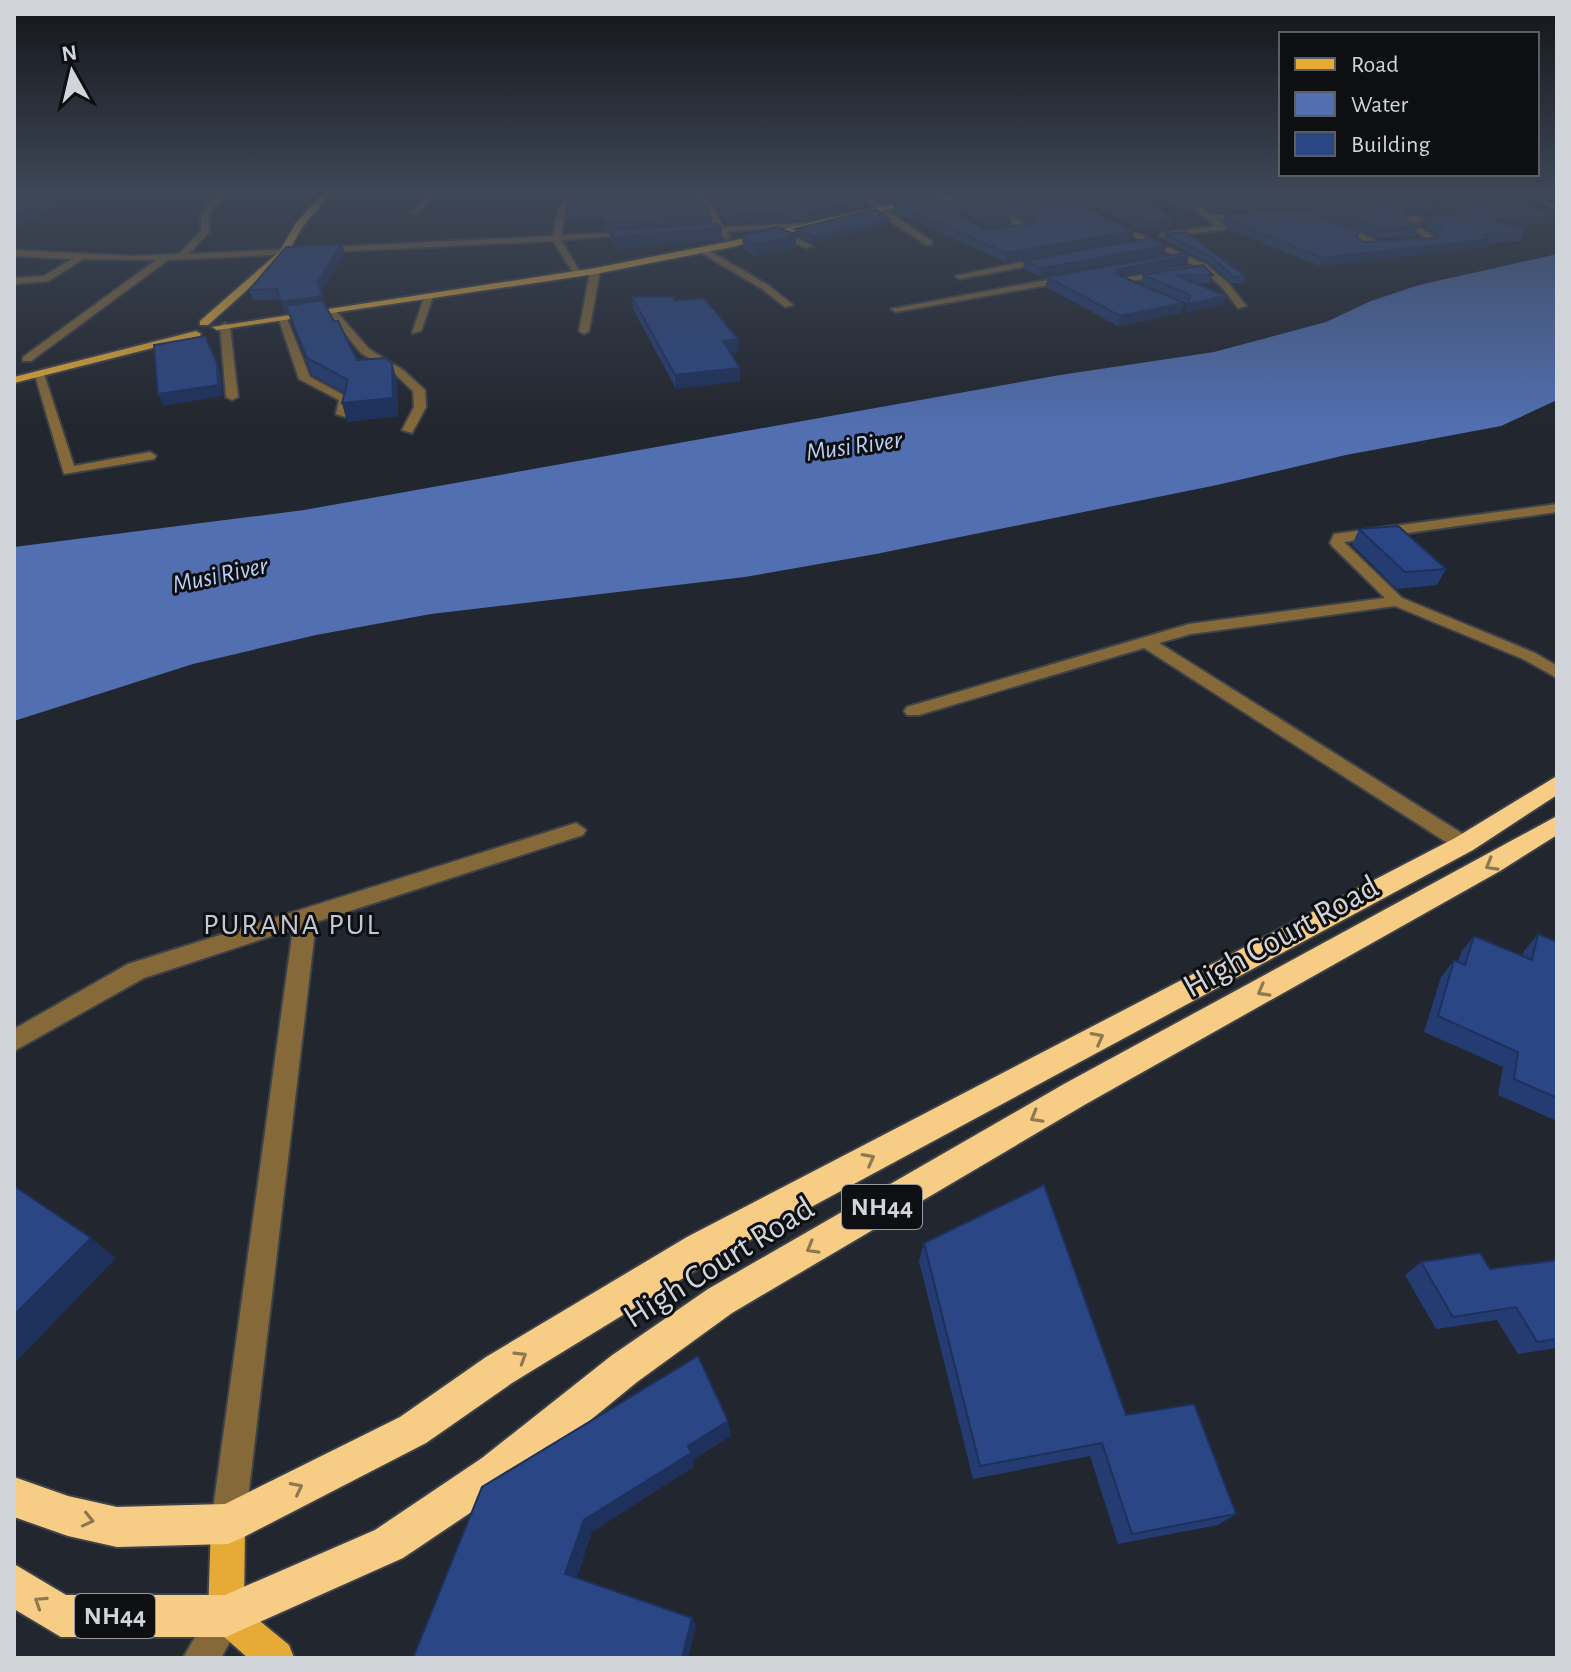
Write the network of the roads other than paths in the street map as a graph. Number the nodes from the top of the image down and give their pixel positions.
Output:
1 (60, 270) edge
2 (148, 270) edge
3 (264, 270) edge
4 (574, 270) edge
5 (600, 270) edge
6 (736, 270) edge
7 (993, 270) edge
8 (1186, 270) edge
9 (1208, 270) edge
10 (595, 271) junction
11 (576, 274) junction
12 (1090, 274) edge
13 (960, 276) dead end
14 (14, 281) edge
15 (1120, 281) junction
16 (1090, 287) edge
17 (1074, 290) edge
18 (1145, 292) edge
19 (433, 293) junction
20 (1029, 298) dead end
21 (788, 305) dead end
22 (1241, 306) dead end
23 (896, 309) dead end
24 (332, 312) junction
25 (282, 319) junction
26 (204, 323) junction
27 (221, 327) junction
28 (416, 331) dead end
29 (584, 331) dead end
30 (190, 332) junction
31 (27, 359) dead end
32 (14, 373) edge
33 (38, 374) junction
34 (14, 380) edge
35 (232, 397) dead end
36 (342, 414) edge
37 (408, 430) dead end
38 (150, 456) dead end
39 (1557, 508) edge
40 (1397, 601) junction
41 (1146, 642) junction
42 (1557, 673) edge
43 (913, 711) dead end
44 (1557, 784) edge
45 (1557, 824) edge
46 (576, 830) dead end
47 (1464, 844) junction
48 (306, 916) junction
49 (14, 1041) edge
50 (14, 1497) edge
51 (228, 1524) junction
52 (14, 1585) edge
53 (226, 1616) junction
54 (201, 1658) edge
55 (276, 1658) edge

1 - 14 street
2 - 31 street
3 - 26 main road
4 - 11 street
5 - 10 main road
6 - 21 street
7 - 13 street
8 - 15 street
9 - 22 street
10 - 11 main road
10 - 29 street
11 - 19 main road
12 - 23 street
15 - 16 street
15 - 18 street
17 - 20 street
19 - 24 main road
19 - 28 street
24 - 25 main road
24 - 37 street
25 - 27 main road
25 - 36 street
26 - 27 main road
26 - 30 main road
27 - 30 main road
27 - 35 street
30 - 32 main road
30 - 33 main road
33 - 34 main road
33 - 38 street
39 - 40 street
40 - 41 street
40 - 42 street
41 - 43 street
41 - 47 street
44 - 47 highway, High Court Road / NH44
45 -> 53 highway, High Court Road / NH44
46 - 48 street
51 -> 47 highway, High Court Road / NH44
48 - 49 street
48 - 51 street
50 -> 51 highway, NH44
51 - 53 main road
53 -> 52 highway, NH44
53 - 54 street
53 - 55 main road

